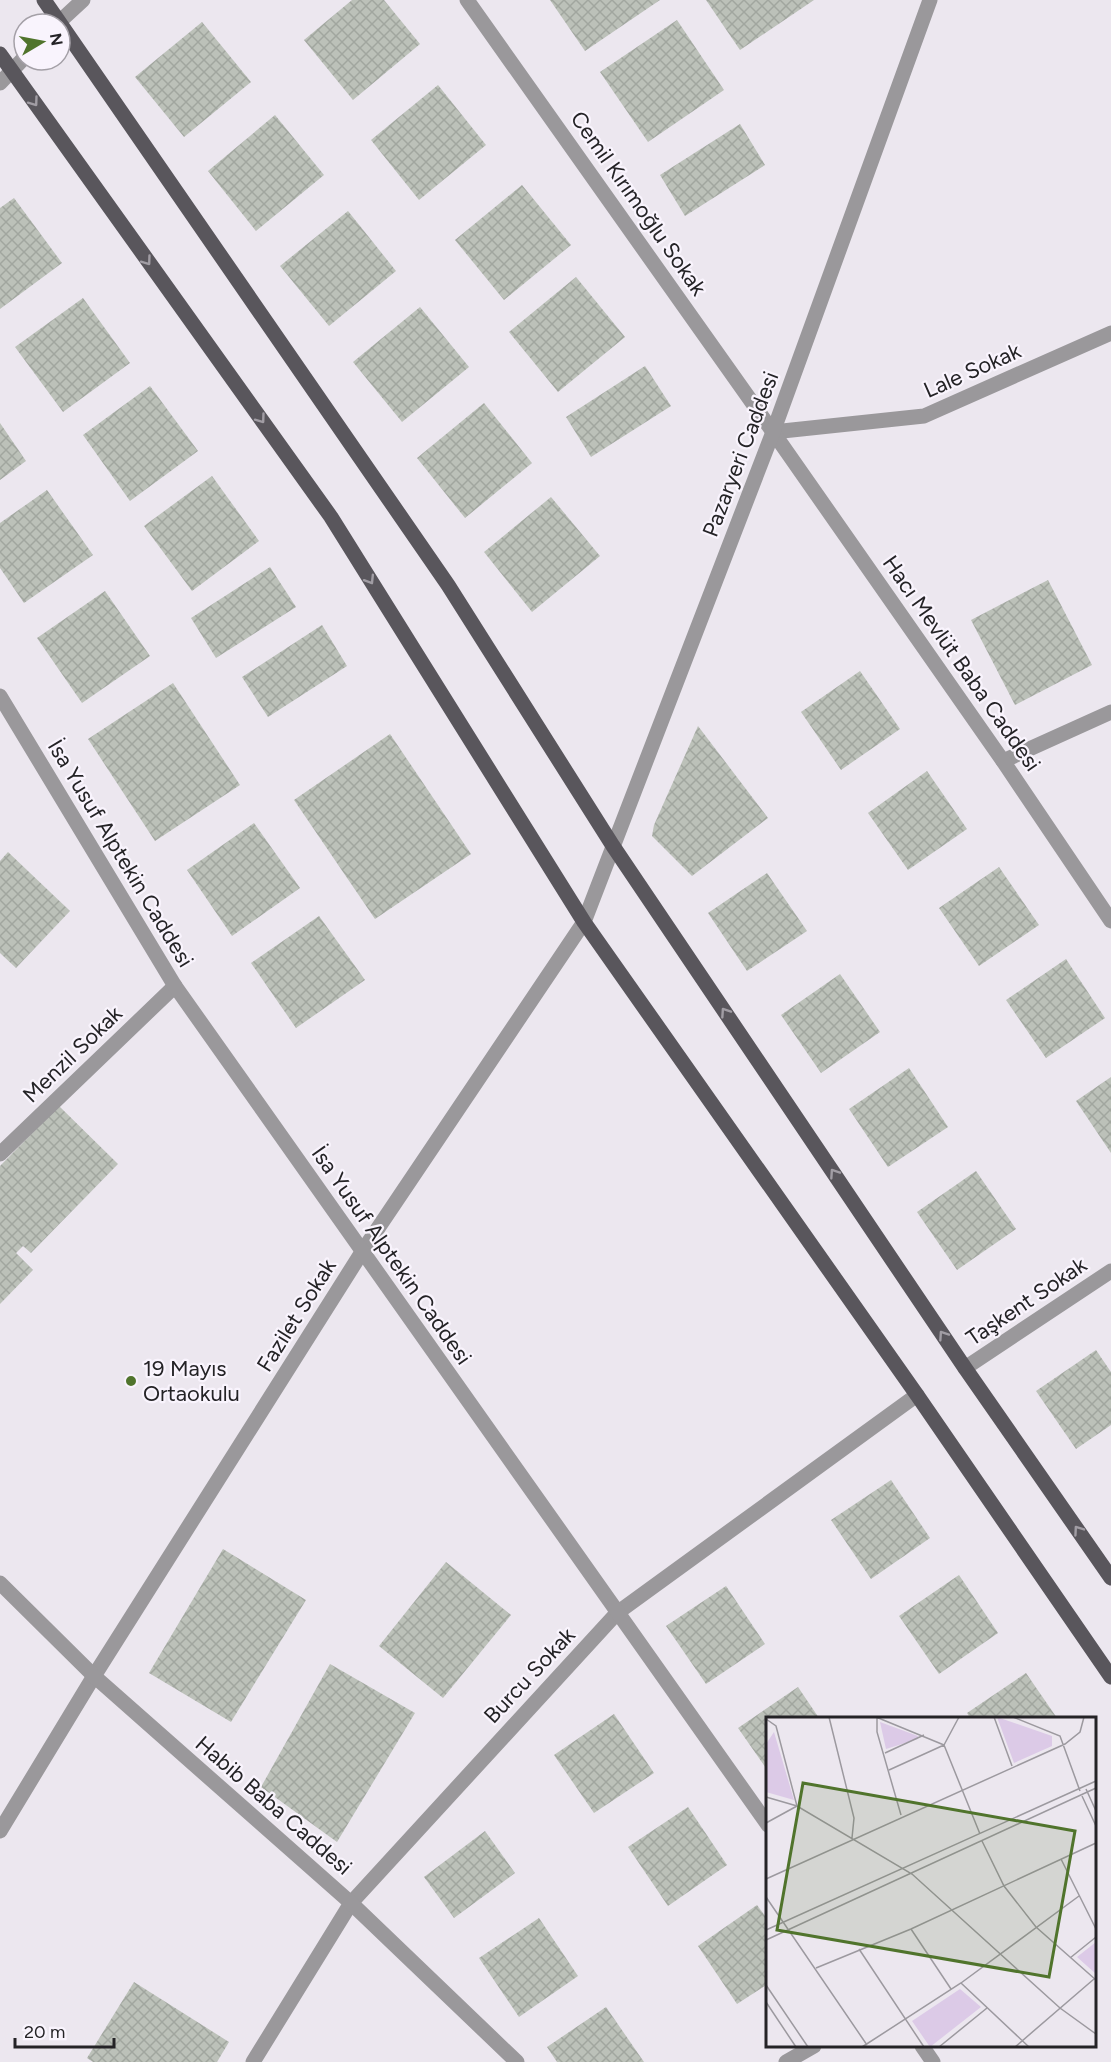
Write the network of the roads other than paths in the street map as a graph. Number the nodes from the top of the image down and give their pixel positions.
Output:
1 (83, 0) edge
2 (467, 0) edge
3 (930, 0) edge
4 (70, 12) edge
5 (72, 43) edge
6 (0, 54) edge
7 (12, 71) joint
8 (13, 72) edge
9 (0, 83) edge
10 (1111, 333) edge
11 (773, 432) junction
12 (0, 696) edge
13 (1111, 712) edge
14 (1003, 761) junction
15 (613, 846) junction
16 (1111, 921) edge
17 (584, 922) junction
18 (175, 986) junction
19 (0, 1154) edge
20 (362, 1252) junction
21 (1111, 1271) edge
22 (965, 1368) junction
23 (917, 1395) junction
24 (1111, 1578) edge
25 (0, 1583) edge
26 (616, 1613) junction
27 (94, 1676) junction
28 (1111, 1677) edge
29 (766, 1823) edge
30 (0, 1831) edge
31 (351, 1903) junction
32 (812, 2047) edge
33 (923, 2047) edge
34 (253, 2062) edge
35 (517, 2062) edge
36 (786, 2062) edge
37 (933, 2062) edge

1 - 4 street
2 - 11 street, Cemil Kırımoğlu Sokak
3 - 11 street, Pazaryeri Caddesi
5 - 15 main road
6 - 7 main road
7 - 9 street
8 -> 17 main road
10 - 11 street, Lale Sokak
11 - 14 street, Hacı Mevlüt Baba Caddesi
11 - 15 street, Pazaryeri Caddesi
12 - 18 street, İsa Yusuf Alptekin Caddesi
13 - 14 street
14 - 16 street, Hacı Mevlüt Baba Caddesi
15 - 17 street, Pazaryeri Caddesi
22 -> 15 main road
17 - 20 street, Fazilet Sokak
17 - 23 main road
18 - 19 street, Menzil Sokak
18 - 20 street, İsa Yusuf Alptekin Caddesi
20 - 26 street, İsa Yusuf Alptekin Caddesi
20 - 27 street, Fazilet Sokak
21 - 22 street, Taşkent Sokak
24 -> 22 main road
23 - 26 street, Burcu Sokak
23 - 28 main road
25 - 27 street, Habib Baba Caddesi
26 - 29 street, İsa Yusuf Alptekin Caddesi
26 - 31 street, Burcu Sokak
27 - 30 street, Fazilet Sokak
27 - 31 street, Habib Baba Caddesi
31 - 34 street, Burcu Sokak
31 - 35 street, Habib Baba Caddesi
32 - 36 street
33 - 37 street

